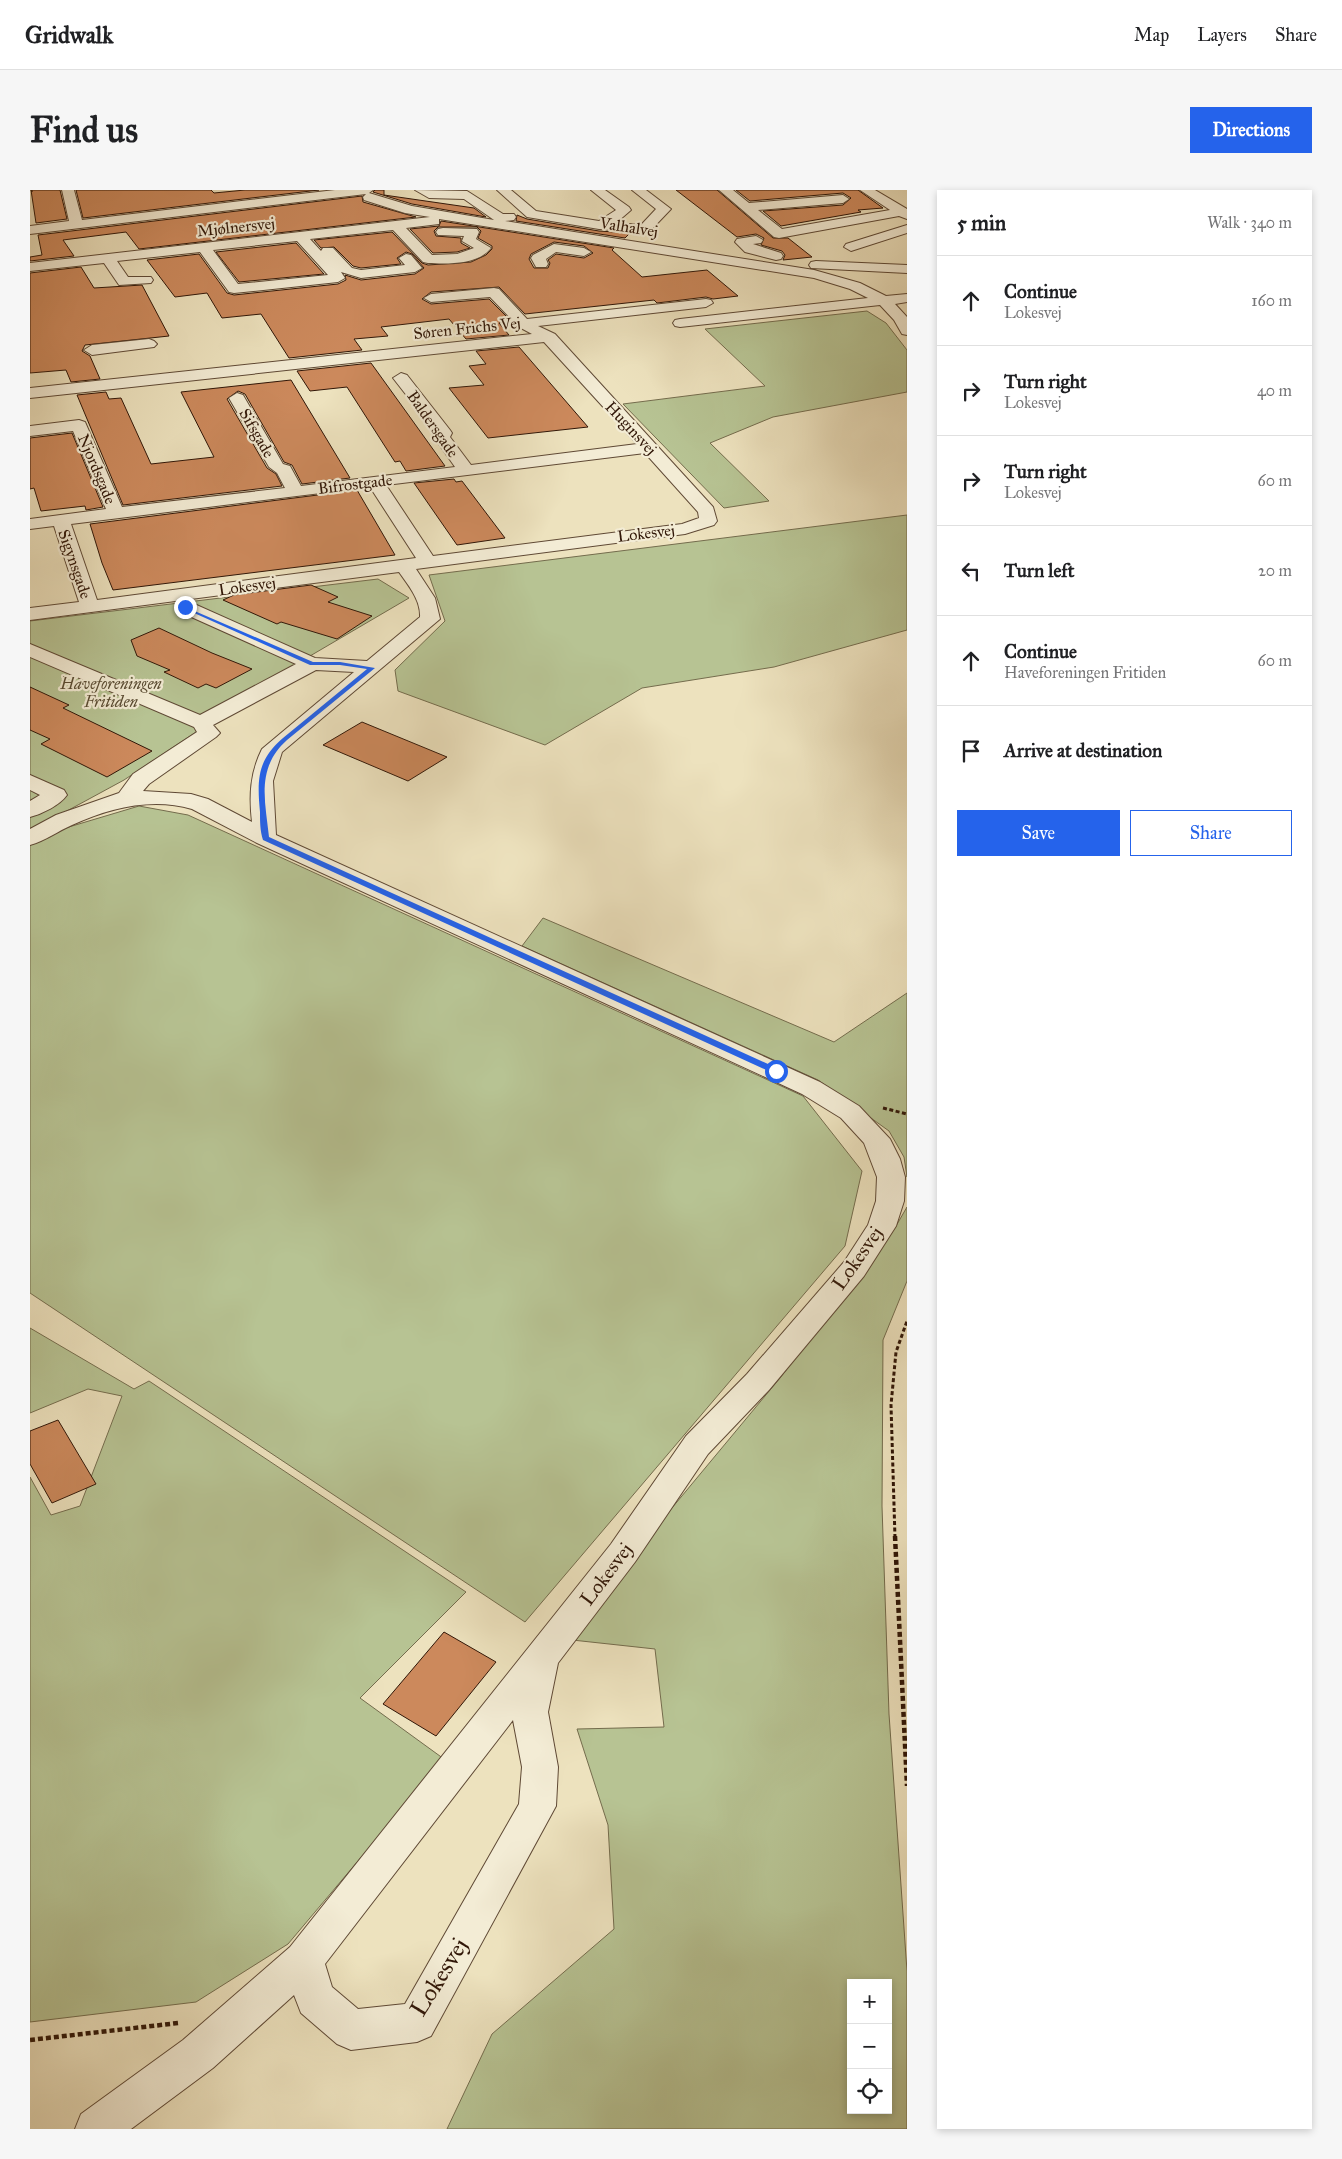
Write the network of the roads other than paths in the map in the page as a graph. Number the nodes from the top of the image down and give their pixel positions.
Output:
1 (68, 190) edge
2 (421, 190) edge
3 (504, 190) edge
4 (597, 190) edge
5 (638, 190) edge
6 (725, 190) edge
7 (806, 191) edge
8 (870, 193) edge
9 (368, 194) edge
10 (768, 194) dead end
11 (297, 195) edge
12 (818, 200) junction
13 (781, 204) junction
14 (747, 207) junction
15 (532, 214) junction
16 (904, 214) edge
17 (445, 216) junction
18 (77, 225) junction
19 (599, 225) junction
20 (907, 229) edge
21 (30, 230) edge
22 (401, 231) junction
23 (308, 240) junction
24 (756, 240) dead end
25 (644, 246) junction
26 (851, 247) dead end
27 (207, 252) junction
28 (406, 258) dead end
29 (632, 258) junction
30 (723, 258) junction
31 (109, 259) junction
32 (541, 264) dead end
33 (772, 266) junction
34 (30, 267) edge
35 (710, 268) junction
36 (907, 269) edge
37 (805, 272) junction
38 (146, 280) dead end
39 (794, 287) dead end
40 (431, 298) dead end
41 (907, 298) edge
42 (881, 301) junction
43 (723, 318) junction
44 (524, 324) junction
45 (663, 324) dead end
46 (505, 326) dead end
47 (907, 332) edge
48 (567, 335) dead end
49 (411, 337) dead end
50 (548, 337) junction
51 (395, 338) dead end
52 (149, 344) dead end
53 (92, 350) dead end
54 (272, 351) dead end
55 (414, 351) junction
56 (178, 361) dead end
57 (281, 366) junction
58 (186, 376) junction
59 (401, 378) dead end
60 (30, 393) edge
61 (237, 398) dead end
62 (62, 411) dead end
63 (74, 426) junction
64 (30, 431) edge
65 (649, 448) junction
66 (466, 470) junction
67 (374, 481) junction
68 (295, 491) junction
69 (116, 514) junction
70 (61, 520) junction
71 (708, 521) joint
72 (30, 524) edge
73 (428, 562) junction
74 (404, 566) junction
75 (90, 607) junction
76 (185, 607) dead end
77 (30, 614) edge
78 (30, 650) edge
79 (312, 664) junction
80 (372, 668) junction
81 (201, 723) junction
82 (30, 782) edge
83 (127, 798) junction
84 (30, 810) edge
85 (30, 838) edge
86 (265, 838) junction
87 (541, 1658) junction
88 (304, 1960) junction
89 (96, 2129) edge

1 - 18 street
2 - 15 street
3 - 15 street
4 - 19 street
5 - 19 street
6 - 14 street
7 - 12 street
8 - 12 street
8 - 16 street
9 - 11 street
9 - 17 street, Valhalvej
10 - 13 street
11 - 18 street
12 - 13 street
13 - 14 street
14 - 16 street
15 - 19 street
17 - 22 street
17 - 25 street, Valhalvej
18 - 21 street
20 - 26 street
22 - 22 street
22 - 23 street
23 - 27 street, Mjølnersvej
23 - 27 street
23 - 28 street
24 - 33 street
25 - 29 street
25 - 30 street, Valhalvej
27 - 31 street, Mjølnersvej
29 - 32 street
29 - 35 street
30 - 33 street, Valhalvej
30 - 35 street
31 - 34 street, Mjølnersvej
31 - 38 street
33 - 37 street, Valhalvej
35 - 39 street
36 - 37 street
37 - 42 street, Valhalvej
40 - 44 street, Huginsvej
41 - 42 street
42 - 43 street
42 - 47 street, Valhalvej
43 - 44 street
43 - 45 street
44 - 46 street
44 - 50 street, Huginsvej
48 - 50 street, Søren Frichs Vej
49 - 55 street
50 - 55 street, Søren Frichs Vej
50 - 65 street, Huginsvej
51 - 55 street
52 - 53 street
54 - 57 street
55 - 57 street, Søren Frichs Vej
56 - 58 street
57 - 58 street, Søren Frichs Vej
58 - 60 street, Søren Frichs Vej
59 - 66 street, Baldersgade
61 - 68 street, Sifsgade
62 - 63 street, Njordsgade
63 - 64 street
63 - 69 street, Njordsgade
65 - 66 street, Bifrostgade
65 - 71 street, Huginsvej
66 - 67 street, Bifrostgade
67 - 68 street, Bifrostgade
67 - 73 street
68 - 69 street, Bifrostgade
69 - 70 street, Bifrostgade
70 - 72 street, Bifrostgade
70 - 75 street, Sigynsgade
71 - 73 street, Lokesvej
73 - 74 street, Lokesvej
74 - 75 street, Lokesvej
74 - 80 street
75 - 77 street, Lokesvej
76 - 79 street
78 - 81 street
79 - 80 street
79 - 81 street
80 - 86 street
81 - 83 street
82 - 84 street
83 - 85 street
83 - 86 street, Lokesvej
86 - 87 street, Lokesvej
87 - 88 street, Lokesvej
87 - 88 street, Lokesvej
88 - 89 street

